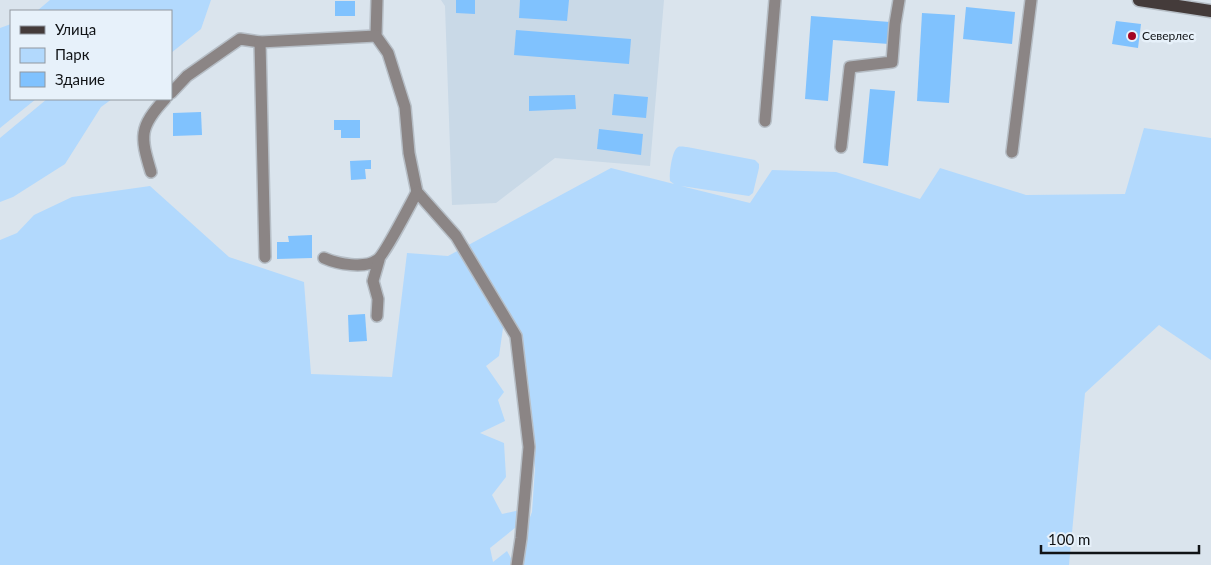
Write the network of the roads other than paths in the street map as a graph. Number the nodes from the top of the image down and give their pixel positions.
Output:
1 (377, 0) edge
2 (775, 0) edge
3 (899, 0) edge
4 (1031, 0) edge
5 (1139, 0) edge
6 (1209, 7) edge
7 (376, 36) junction
8 (260, 42) junction
9 (172, 92) edge
10 (165, 100) edge
11 (765, 121) dead end
12 (841, 147) dead end
13 (1012, 152) dead end
14 (151, 172) dead end
15 (417, 192) junction
16 (265, 257) dead end
17 (324, 258) dead end
18 (378, 260) junction
19 (376, 316) dead end
20 (517, 565) edge

1 - 7 street
2 - 11 street
3 - 12 street
4 - 13 street
5 - 6 main road
7 - 8 street
7 - 15 street
8 - 9 street
8 - 16 street
10 - 14 street
15 - 18 street
15 - 20 street
17 - 18 street
18 - 19 street

